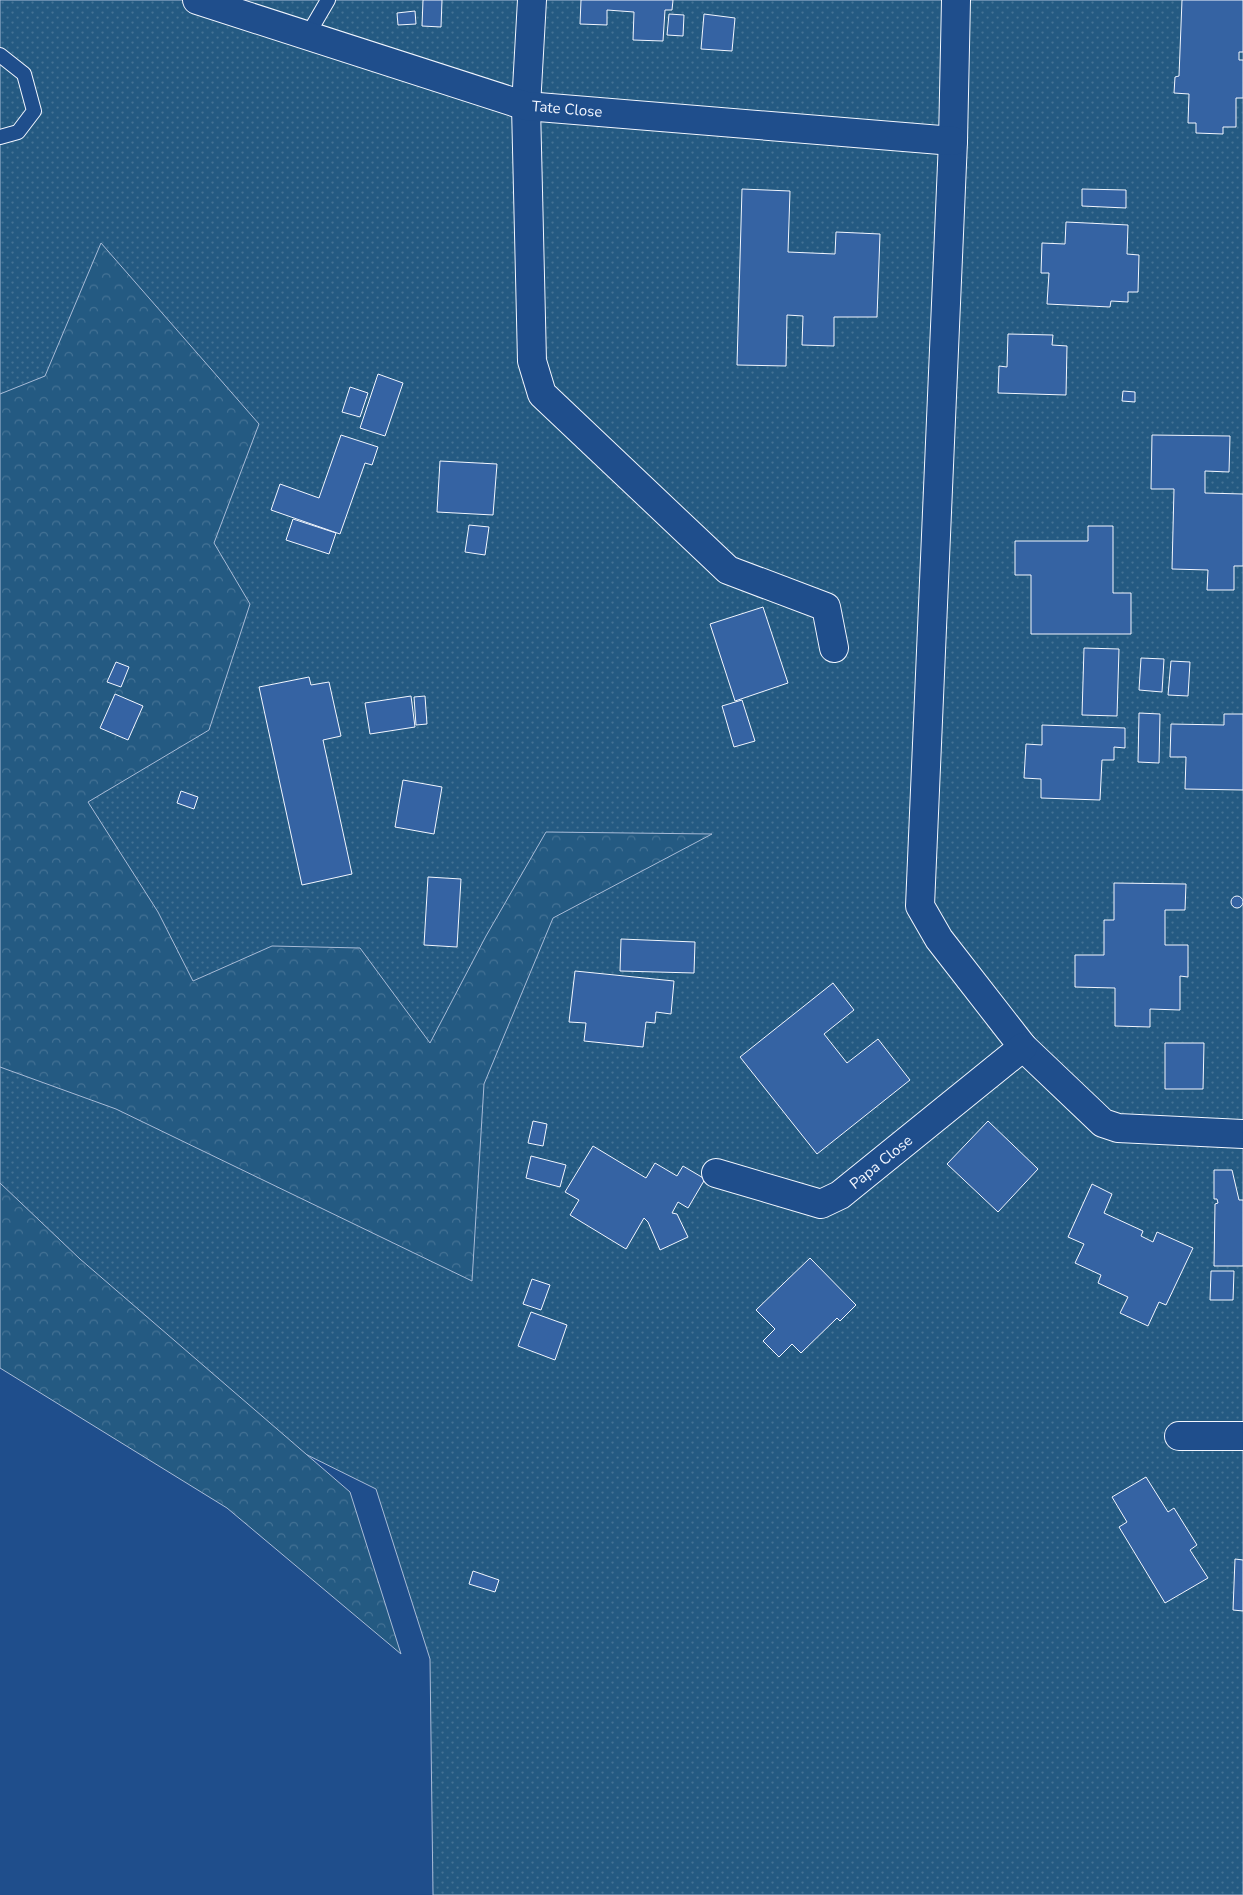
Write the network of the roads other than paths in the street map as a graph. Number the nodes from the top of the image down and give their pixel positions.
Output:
1 (197, 0) edge
2 (328, 0) edge
3 (532, 0) edge
4 (956, 0) edge
5 (308, 36) junction
6 (0, 55) edge
7 (526, 106) junction
8 (0, 138) edge
9 (953, 141) junction
10 (834, 648) dead end
11 (1023, 1047) junction
12 (1243, 1134) edge
13 (716, 1173) dead end
14 (1179, 1436) dead end
15 (1243, 1436) edge

1 - 5 street, Tate Close
2 - 5 lane
3 - 7 street
4 - 9 street
5 - 7 street, Tate Close
6 - 8 lane
7 - 9 street, Tate Close
7 - 10 street
9 - 11 street
11 - 12 street
11 - 13 street, Papa Close
14 - 15 street

